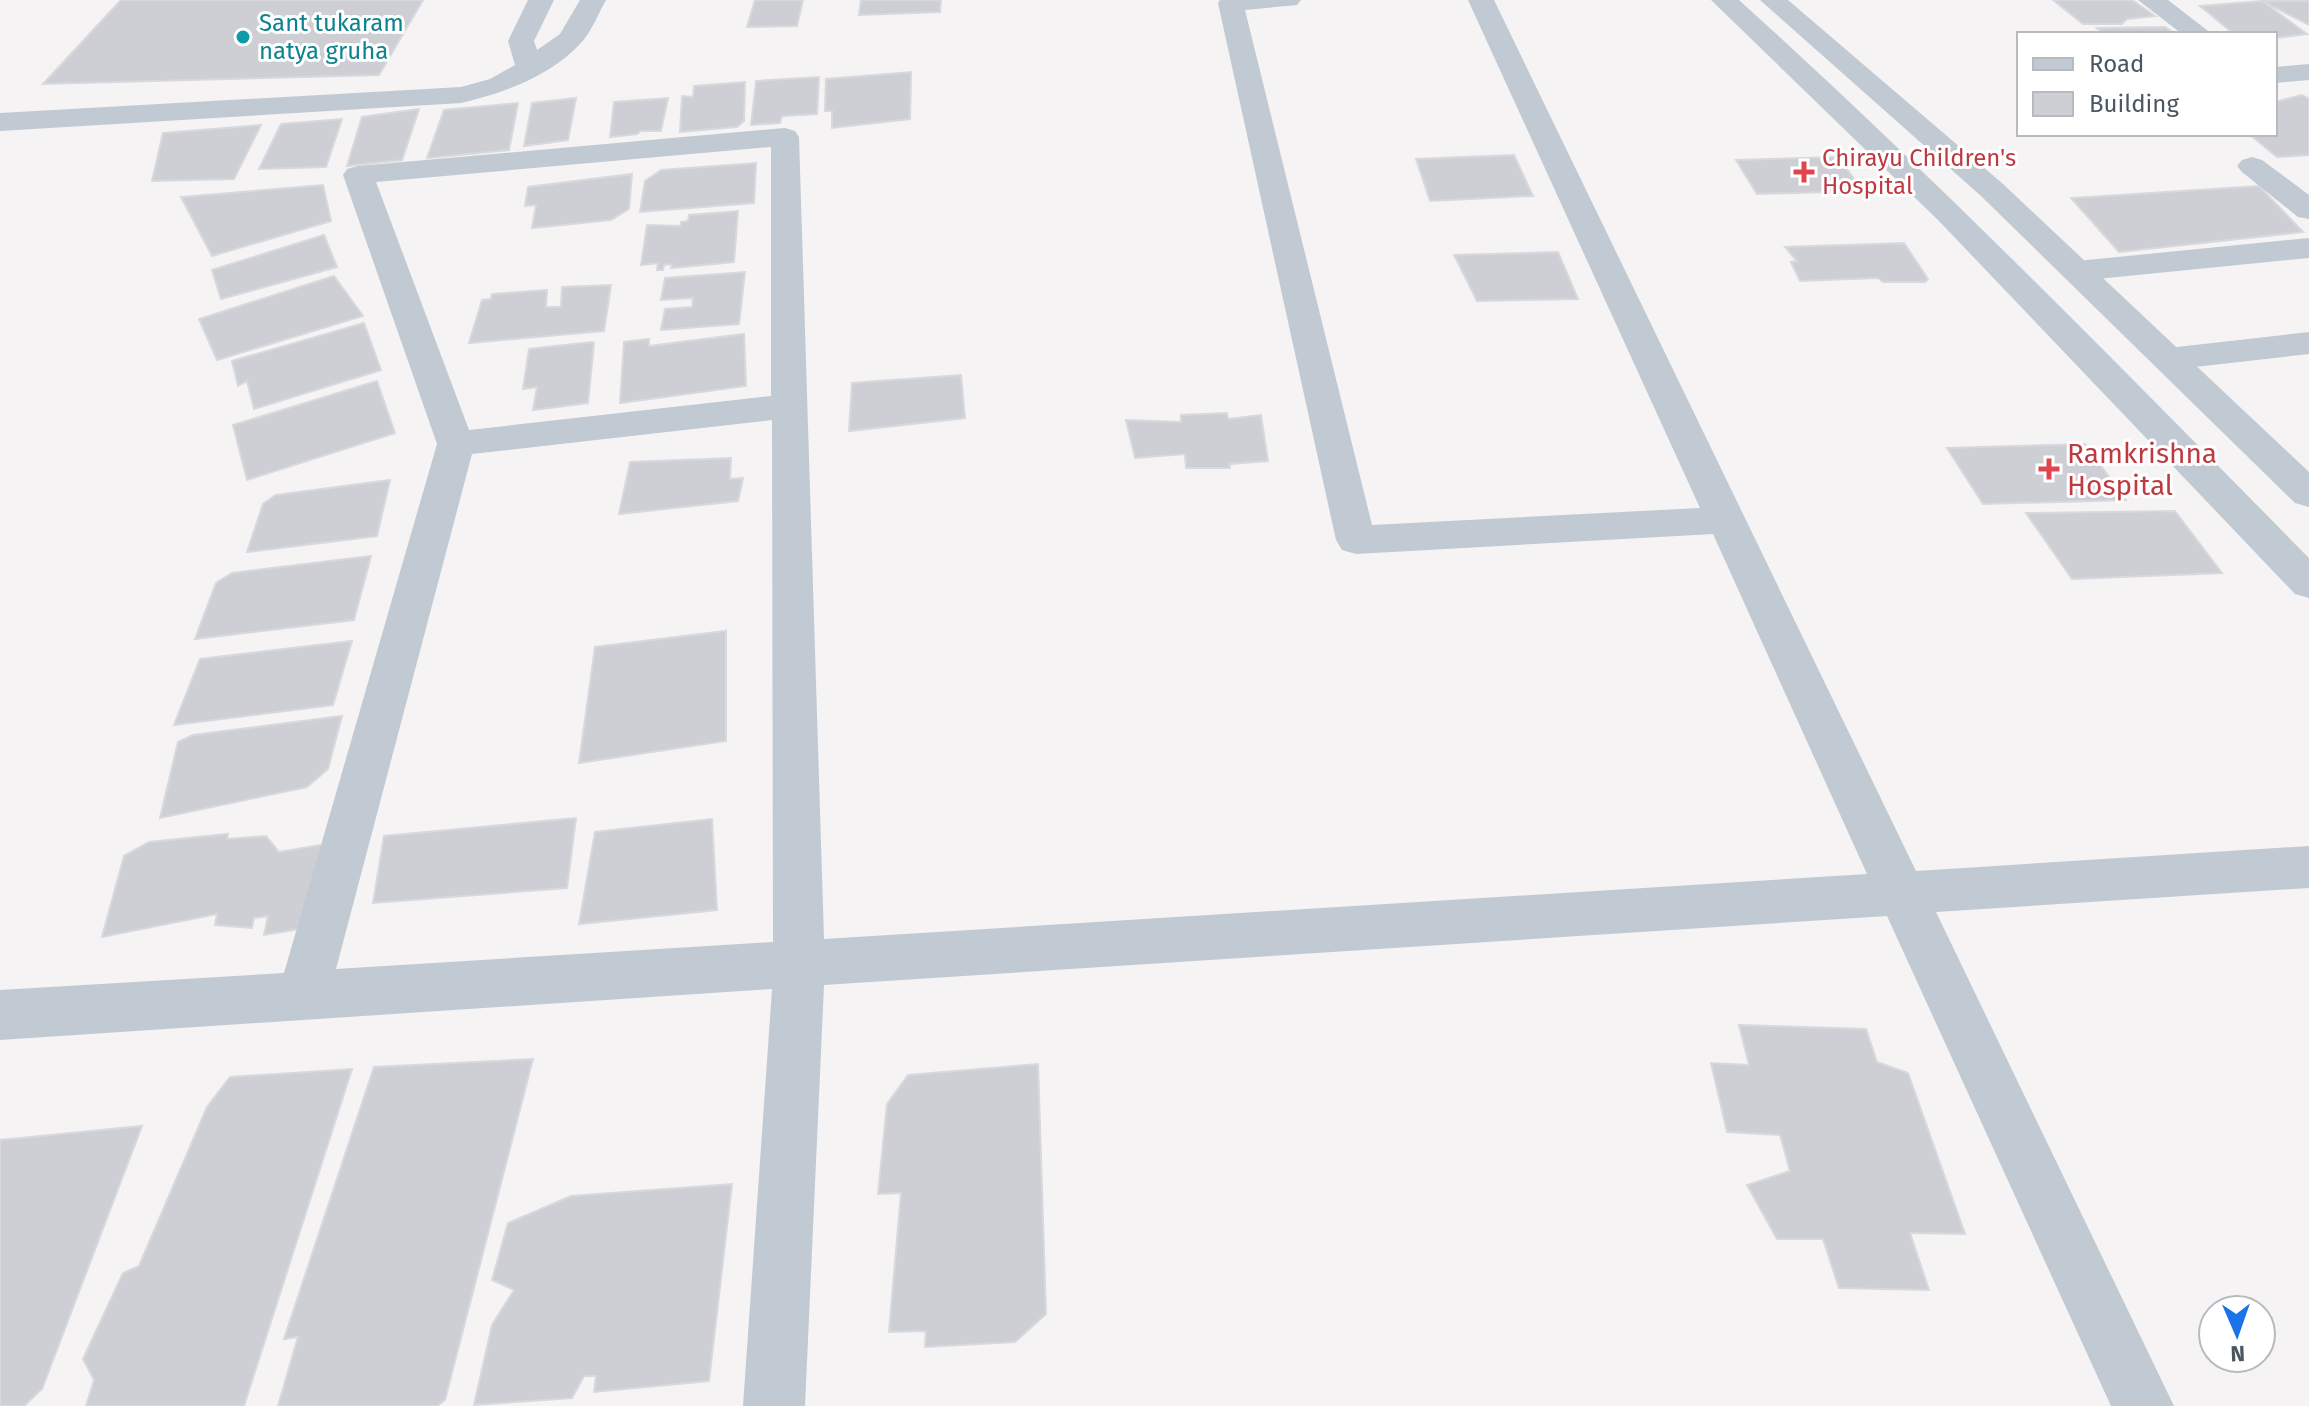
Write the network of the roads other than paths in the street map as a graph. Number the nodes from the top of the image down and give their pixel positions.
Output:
1 (541, 0) edge
2 (593, 0) edge
3 (1288, 0) edge
4 (1481, 0) edge
5 (1724, 0) edge
6 (1773, 0) edge
7 (2151, 0) edge
8 (2196, 32) edge
9 (529, 68) junction
10 (2309, 72) edge
11 (2277, 75) edge
12 (0, 122) edge
13 (2252, 166) dead end
14 (2309, 210) edge
15 (2309, 248) edge
16 (2077, 271) junction
17 (2309, 343) edge
18 (2168, 359) junction
19 (790, 406) junction
20 (456, 444) junction
21 (2309, 494) edge
22 (1726, 520) junction
23 (2309, 583) edge
24 (2309, 867) edge
25 (1902, 893) junction
26 (799, 963) junction
27 (304, 994) junction
28 (0, 1015) edge
29 (774, 1406) edge
30 (2143, 1406) edge

1 - 9 street
2 - 9 street
3 - 22 street
4 - 22 street
5 - 23 street
6 - 16 street
7 - 8 street
9 - 12 street
10 - 11 street
13 - 14 street
15 - 16 street
16 - 18 street
17 - 18 street
18 - 21 street
19 - 20 street
19 - 20 street
19 - 26 street
20 - 27 street
22 - 25 street
24 - 25 street
25 - 26 street
25 - 30 street
26 - 27 street
26 - 29 street
27 - 28 street

